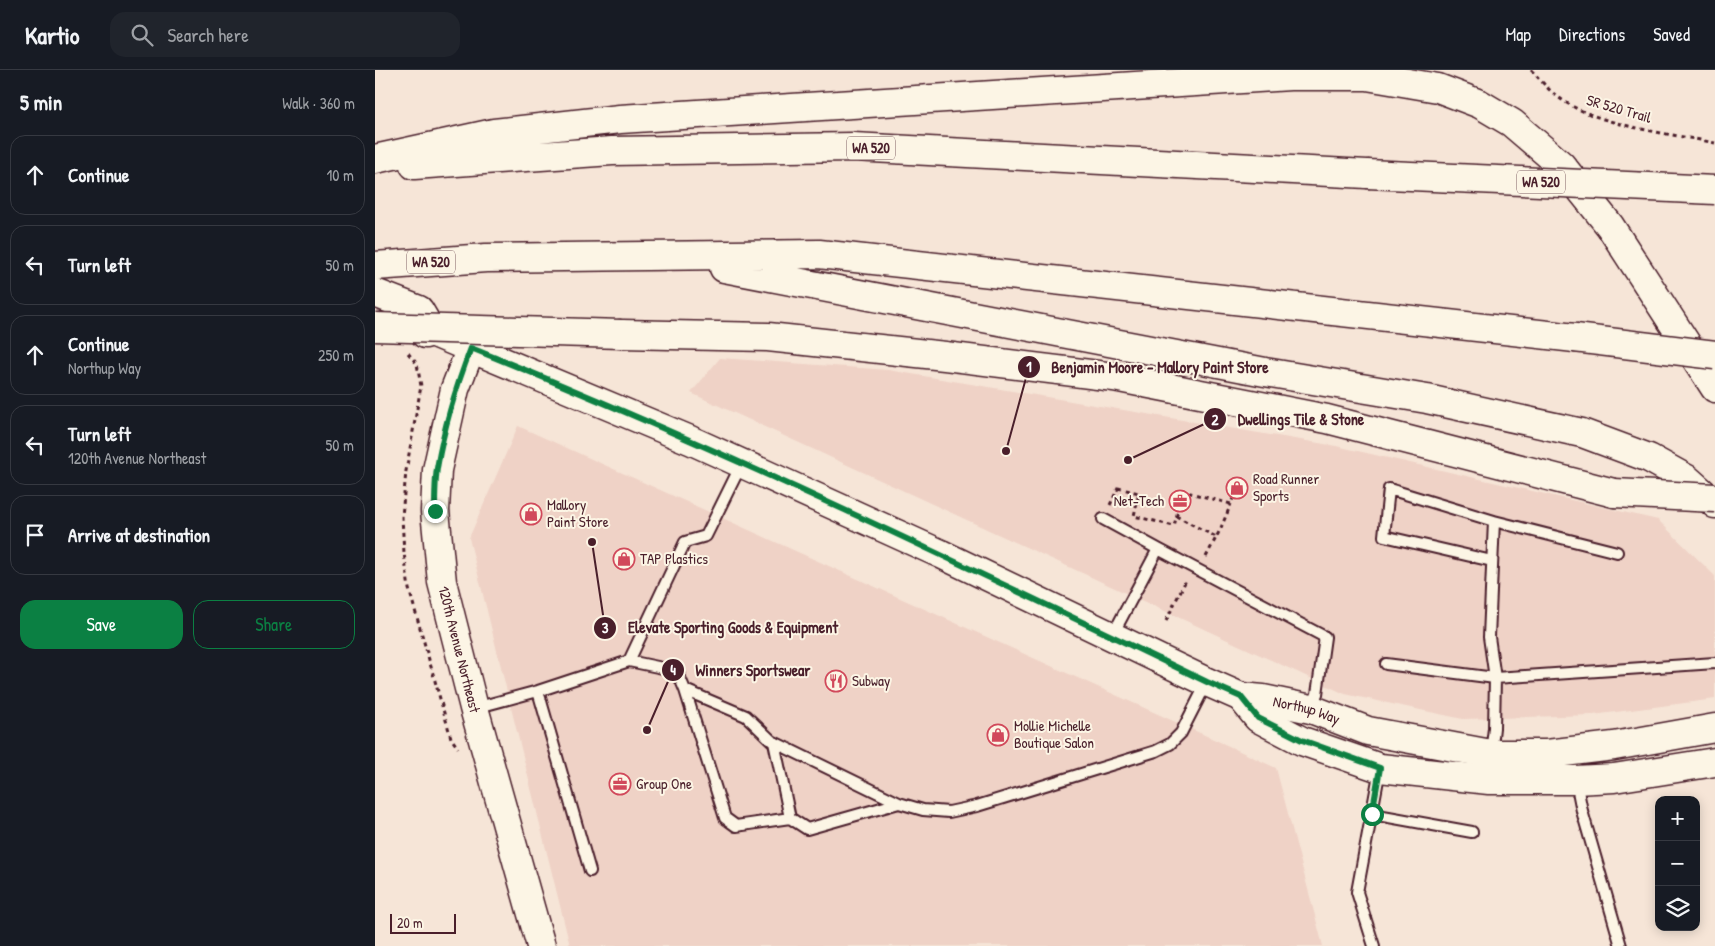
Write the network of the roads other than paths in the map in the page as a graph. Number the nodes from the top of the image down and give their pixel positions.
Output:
1 (375, 159) edge
2 (375, 168) edge
3 (1715, 190) edge
4 (667, 256) junction
5 (375, 266) edge
6 (375, 293) edge
7 (375, 328) edge
8 (432, 332) junction
9 (471, 348) junction
10 (1715, 355) edge
11 (1715, 388) edge
12 (742, 464) junction
13 (1715, 498) edge
14 (1715, 504) edge
15 (1103, 519) dead end
16 (1494, 521) junction
17 (1158, 549) junction
18 (1617, 552) dead end
19 (1492, 561) junction
20 (1112, 636) junction
21 (629, 661) junction
22 (1715, 663) edge
23 (1386, 664) dead end
24 (1495, 678) junction
25 (1207, 682) junction
26 (685, 690) junction
27 (538, 691) junction
28 (1241, 697) junction
29 (475, 708) junction
30 (1311, 710) junction
31 (1715, 728) edge
32 (774, 742) junction
33 (1715, 762) edge
34 (1490, 767) junction
35 (1380, 768) junction
36 (1575, 780) junction
37 (899, 803) junction
38 (1372, 814) junction
39 (790, 818) junction
40 (1472, 832) dead end
41 (590, 871) dead end
42 (541, 946) edge
43 (1374, 946) edge
44 (1621, 946) edge

1 - 11 main road
2 - 3 main road, WA 520, bridge
4 - 5 main road, WA 520
4 - 10 main road, WA 520, bridge
4 - 14 main road
6 - 8 main road
7 - 8 main road
7 - 13 main road, bridge
8 - 9 main road, Northup Way
9 - 12 main road, Northup Way
9 - 29 main road, 120th Avenue Northeast
12 - 20 main road, Northup Way
12 - 21 lane
15 - 17 lane
16 - 18 lane
16 - 19 lane
16 - 19 lane
17 - 20 lane
17 - 30 lane
19 - 24 lane
20 - 25 main road, Northup Way
21 - 26 lane
21 - 27 lane
22 - 24 lane
23 - 24 lane
24 - 34 lane
25 - 28 main road, Northup Way
25 - 37 lane
26 - 32 lane
26 - 39 lane
27 - 29 lane
27 - 41 lane
28 - 30 main road, Northup Way
28 - 35 main road
29 - 42 main road, 120th Avenue Northeast
30 - 34 main road, Northup Way
31 - 34 main road, Northup Way
32 - 37 lane
32 - 39 lane
33 - 36 main road
34 - 35 main road
34 - 36 main road
35 - 38 lane
36 - 44 lane
37 - 39 lane
38 - 40 lane
38 - 43 lane

